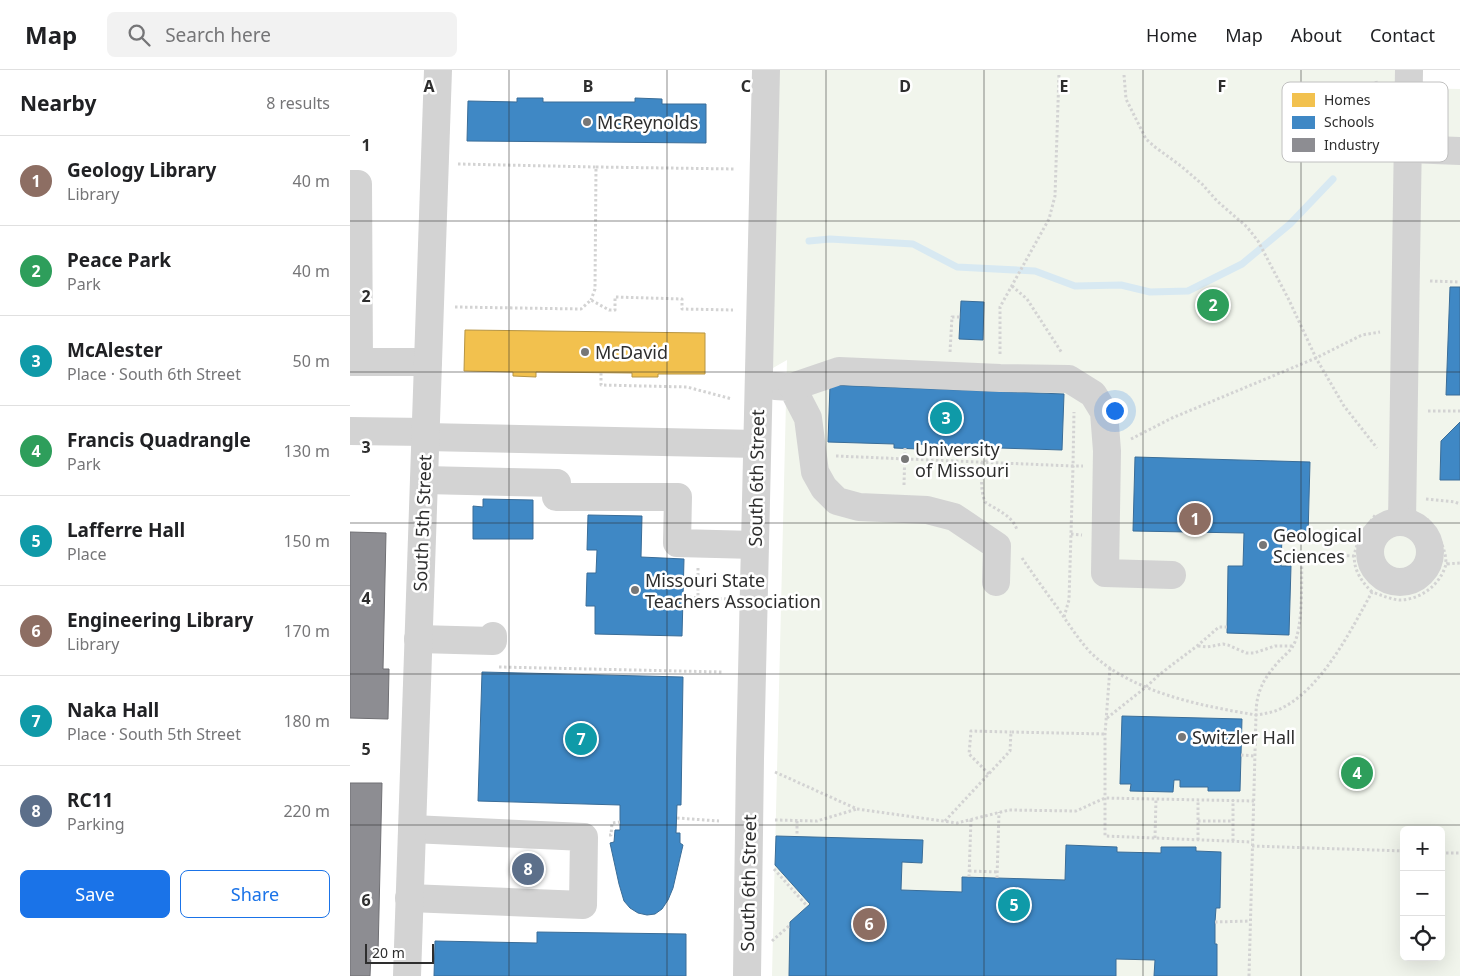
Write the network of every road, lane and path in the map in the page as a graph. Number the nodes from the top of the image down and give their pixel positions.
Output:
1 (438, 70) edge
2 (766, 70) edge
3 (1059, 73) dead end
4 (1124, 75) dead end
5 (1408, 162) edge
6 (458, 164) dead end
7 (596, 167) junction
8 (735, 169) dead end
9 (350, 184) edge
10 (1428, 281) dead end
11 (1460, 282) edge
12 (1012, 286) junction
13 (591, 300) junction
14 (454, 307) dead end
15 (733, 310) dead end
16 (960, 316) dead end
17 (1405, 330) junction
18 (1316, 358) junction
19 (354, 362) edge
20 (428, 362) junction
21 (601, 373) dead end
22 (949, 376) junction
23 (1000, 378) junction
24 (1069, 379) junction
25 (758, 386) junction
26 (792, 387) junction
27 (732, 399) dead end
28 (1425, 411) dead end
29 (1460, 412) edge
30 (350, 431) edge
31 (425, 435) junction
32 (757, 444) junction
33 (905, 448) dead end
34 (1379, 450) dead end
35 (986, 451) dead end
36 (1107, 451) junction
37 (813, 454) junction
38 (905, 459) junction
39 (984, 462) junction
40 (1073, 466) junction
41 (424, 480) junction
42 (1419, 499) dead end
43 (1460, 504) edge
44 (903, 508) junction
45 (1390, 516) joint
46 (1017, 534) dead end
47 (755, 545) junction
48 (1017, 550) dead end
49 (1282, 553) dead end
50 (1302, 554) junction
51 (1354, 556) junction
52 (1459, 562) edge
53 (1172, 575) dead end
54 (996, 582) dead end
55 (1372, 592) junction
56 (684, 596) dead end
57 (730, 599) dead end
58 (1064, 618) junction
59 (1226, 627) dead end
60 (493, 636) dead end
61 (418, 639) junction
62 (1197, 646) junction
63 (1293, 646) junction
64 (499, 667) dead end
65 (1110, 668) junction
66 (724, 672) dead end
67 (1146, 687) junction
68 (1256, 715) junction
69 (1106, 718) junction
70 (1011, 732) junction
71 (1105, 734) junction
72 (1241, 756) dead end
73 (1255, 756) junction
74 (750, 759) junction
75 (989, 774) junction
76 (1105, 798) junction
77 (1156, 799) junction
78 (1198, 800) junction
79 (1233, 800) junction
80 (1254, 801) junction
81 (857, 809) junction
82 (999, 812) junction
83 (677, 818) dead end
84 (775, 820) dead end
85 (971, 820) junction
86 (719, 821) dead end
87 (797, 821) junction
88 (945, 821) junction
89 (1198, 821) junction
90 (1233, 821) junction
91 (412, 829) junction
92 (797, 836) dead end
93 (1155, 838) junction
94 (1198, 840) junction
95 (1232, 841) junction
96 (1252, 844) junction
97 (1400, 851) edge
98 (1445, 853) edge
99 (1460, 853) edge
100 (774, 868) dead end
101 (969, 871) junction
102 (998, 872) junction
103 (969, 877) dead end
104 (998, 878) dead end
105 (410, 898) junction
106 (807, 906) dead end
107 (1250, 921) junction
108 (1215, 922) dead end
109 (790, 925) dead end
110 (771, 941) dead end
111 (407, 976) edge
112 (747, 976) edge
113 (1249, 976) edge

1 - 20 street, South 5th Street
2 - 25 street, South 6th Street
3 - 12 path
4 - 18 path
5 - 17 street
6 - 7 path
7 - 8 path
7 - 13 path
9 - 19 street
10 - 11 path
12 - 23 path
12 - 24 path
13 - 14 path
13 - 15 path
16 - 22 path
17 - 18 path
17 - 45 street
18 - 34 path
18 - 36 path
19 - 20 street
20 - 31 street, South 5th Street
21 - 27 path
22 - 23 street
22 - 26 street
23 - 24 street
24 - 36 street
24 - 40 path
25 - 26 street
25 - 32 street, South 6th Street
26 - 37 street
28 - 29 path
30 - 31 street
31 - 32 street
31 - 41 street, South 5th Street
32 - 47 street, South 6th Street
33 - 38 path
35 - 39 path
36 - 40 path
36 - 53 street
37 - 38 path
37 - 44 street
38 - 39 path
38 - 44 path
39 - 40 path
39 - 46 path
40 - 58 path
41 - 47 street
41 - 61 street, South 5th Street
42 - 43 path
44 - 54 street
45 - 51 path
47 - 74 street, South 6th Street
48 - 58 path
49 - 50 path
50 - 51 path
50 - 63 path
51 - 55 path
52 - 55 path
55 - 68 path
56 - 57 path
58 - 65 path
59 - 62 path
60 - 61 street
61 - 91 street, South 5th Street
62 - 63 path
62 - 67 path
63 - 68 path
64 - 66 path
65 - 67 path
65 - 69 path
67 - 68 path
67 - 69 path
68 - 73 path
69 - 71 path
70 - 71 path
70 - 75 path
70 - 75 path
71 - 76 path
72 - 73 path
73 - 80 path
74 - 81 path
74 - 112 street, South 6th Street
75 - 88 path
76 - 77 path
76 - 82 path
76 - 93 path
77 - 78 path
77 - 93 path
78 - 79 path
78 - 89 path
79 - 80 path
79 - 90 path
80 - 96 path
81 - 87 path
81 - 88 path
82 - 85 path
82 - 102 path
83 - 86 path
84 - 87 path
85 - 88 path
85 - 101 path
87 - 92 path
89 - 90 path
89 - 94 path
90 - 95 path
91 - 105 street, South 5th Street
91 - 105 street
93 - 94 path
94 - 95 path
95 - 96 path
96 - 97 path
96 - 107 path
98 - 99 path
100 - 106 path
101 - 102 path
101 - 103 path
102 - 104 path
105 - 111 street, South 5th Street
107 - 108 path
107 - 113 path
109 - 110 path

